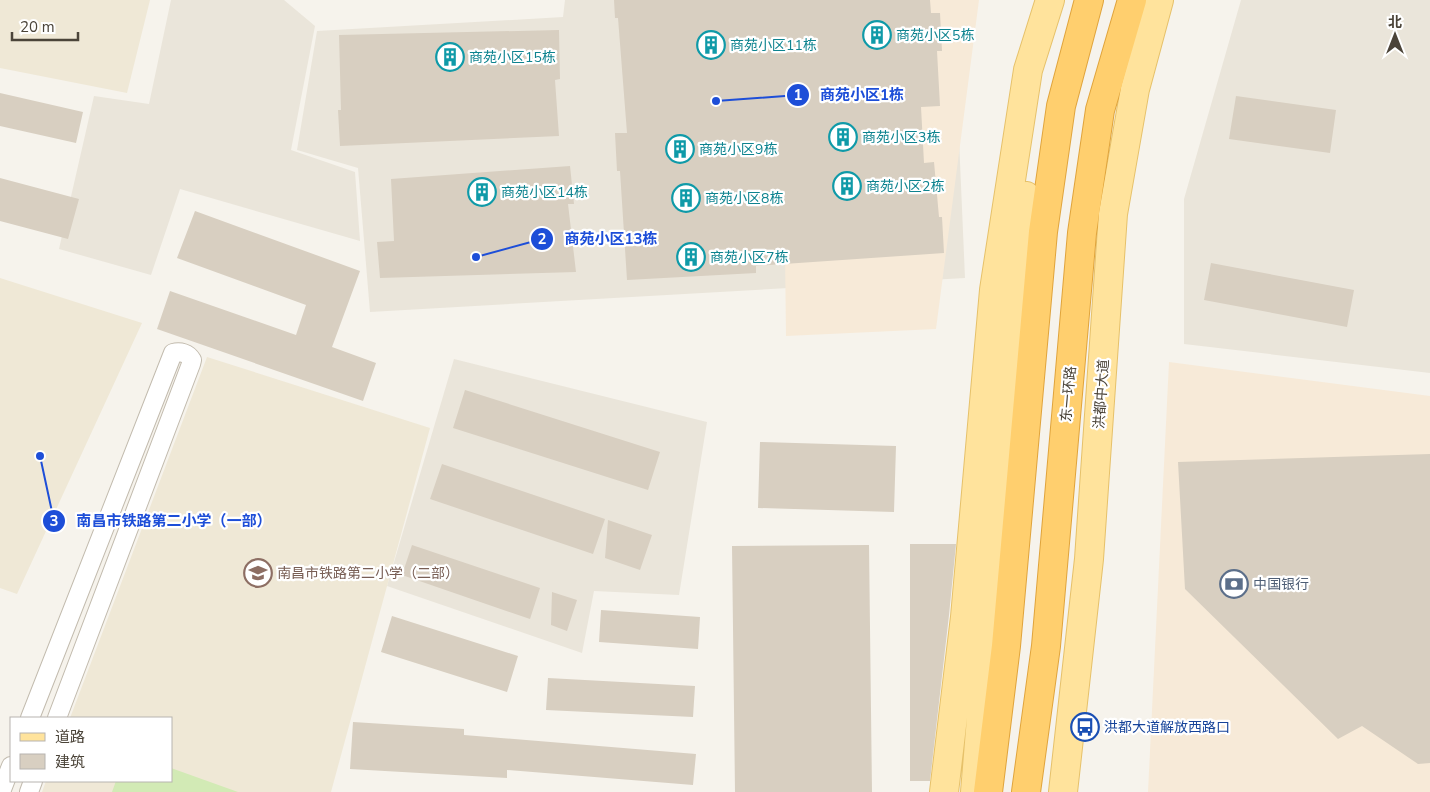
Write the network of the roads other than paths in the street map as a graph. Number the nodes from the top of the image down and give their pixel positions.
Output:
1 (1050, 0) edge
2 (1061, 0) edge
3 (1089, 0) edge
4 (1132, 0) edge
5 (1158, 0) edge
6 (1169, 0) edge
7 (30, 717) edge
8 (56, 717) edge
9 (10, 769) edge
10 (1, 792) edge
11 (944, 792) edge
12 (975, 792) edge
13 (988, 792) edge
14 (1026, 792) edge
15 (1063, 792) edge
16 (1078, 792) edge

1 - 11 main road
2 - 12 main road
3 - 13 highway
4 - 14 highway, 东一环路
5 - 15 main road, 洪都中大道
6 - 16 main road
7 - 8 street
9 - 10 street

